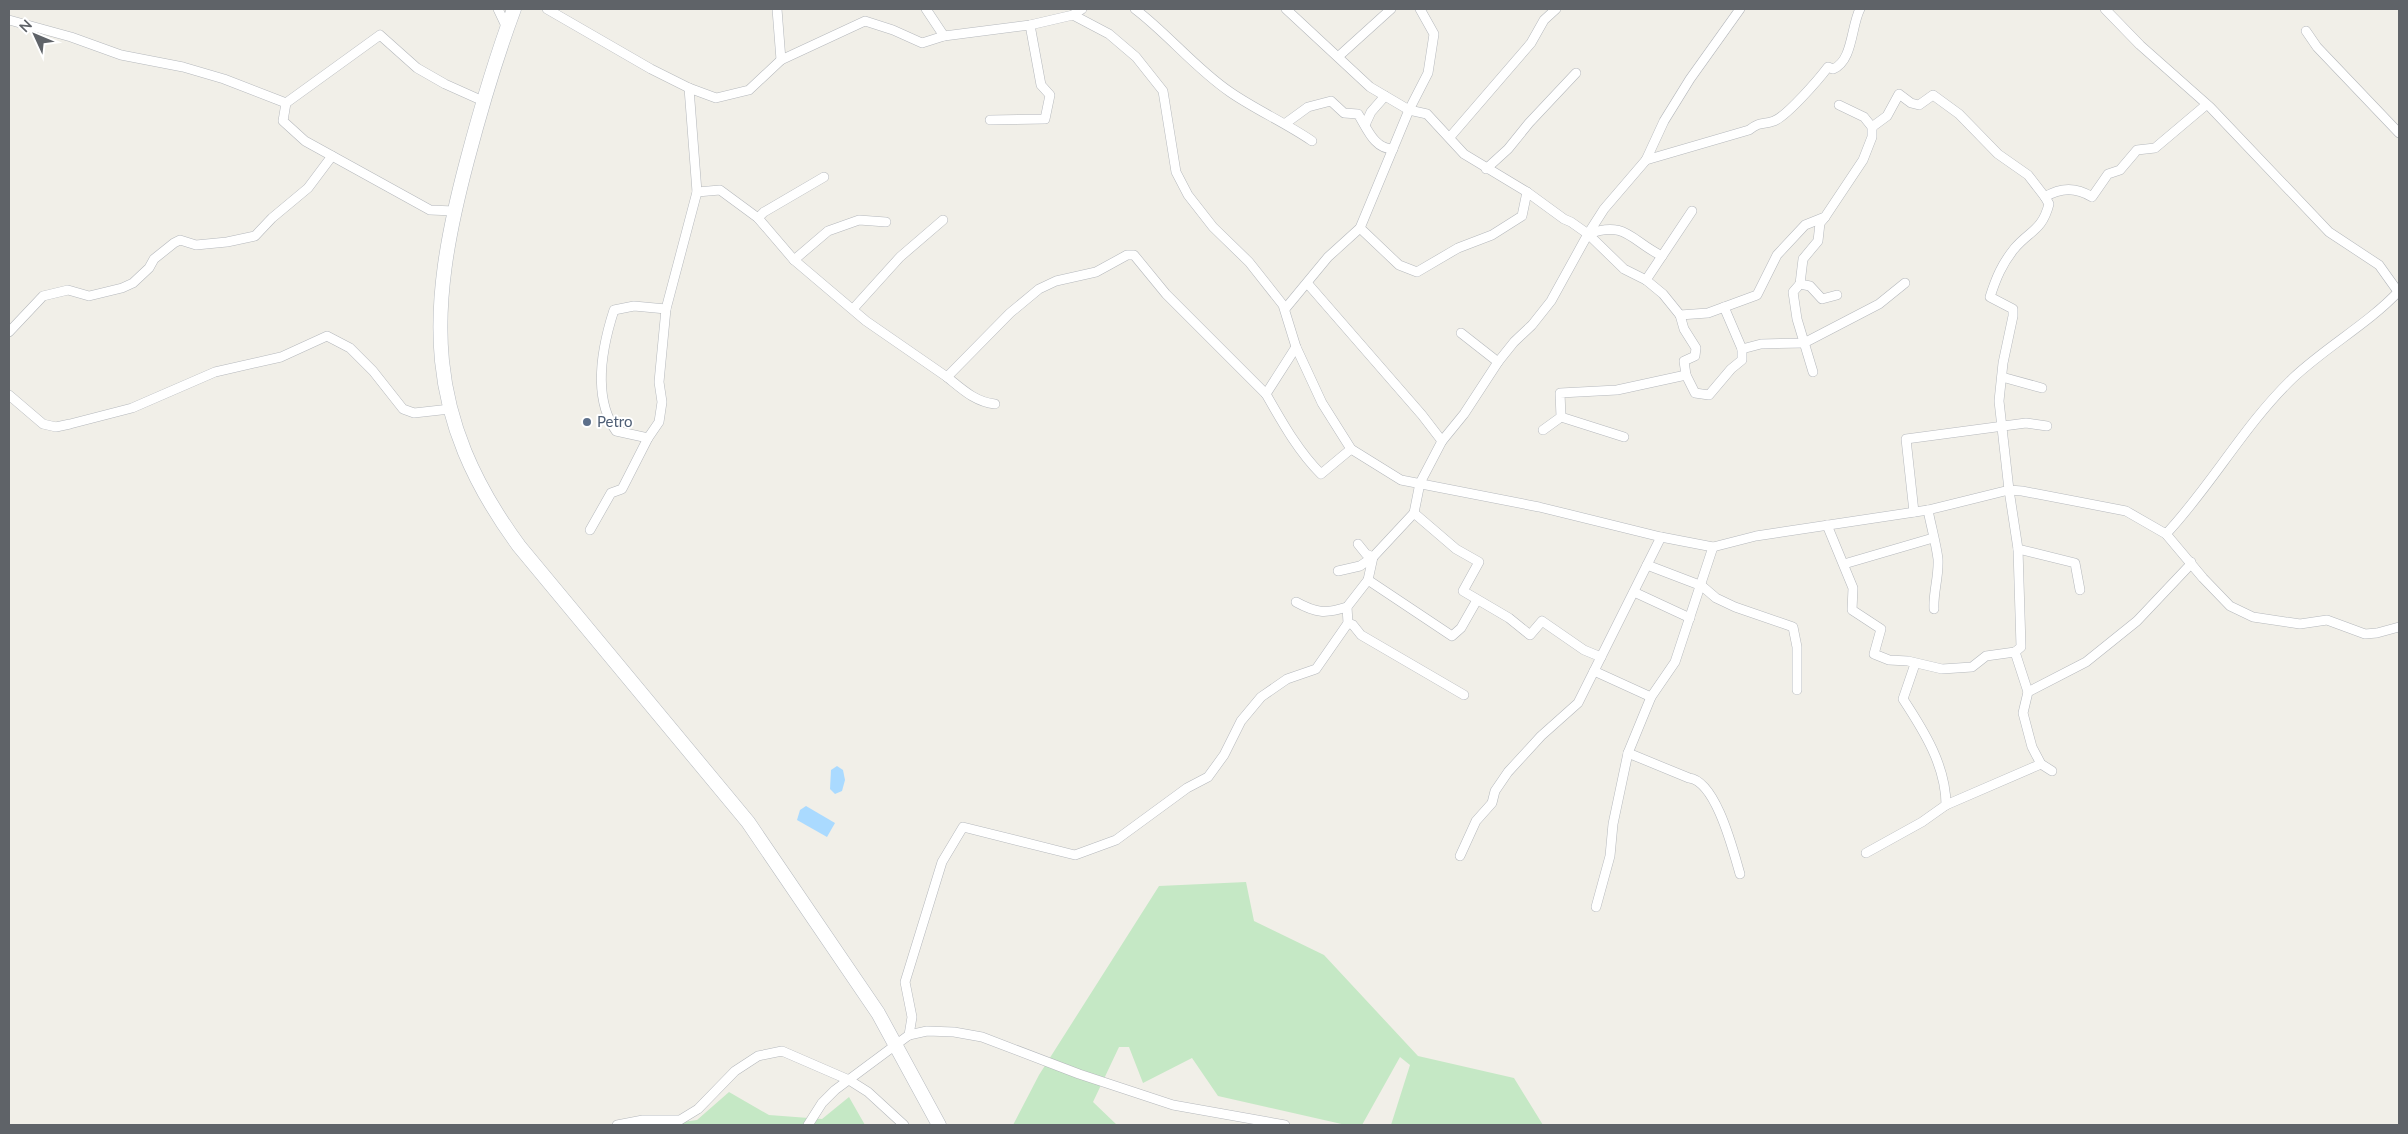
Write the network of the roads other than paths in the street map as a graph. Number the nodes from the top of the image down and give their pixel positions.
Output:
1 (498, 9) edge
2 (514, 9) edge
3 (547, 9) edge
4 (777, 9) edge
5 (926, 9) edge
6 (1082, 9) edge
7 (1135, 9) edge
8 (1286, 9) edge
9 (1391, 9) edge
10 (1420, 9) edge
11 (1556, 9) edge
12 (1740, 9) edge
13 (1860, 9) edge
14 (2105, 9) edge
15 (1073, 15) junction
16 (9, 20) edge
17 (1030, 25) junction
18 (507, 28) junction
19 (2306, 31) dead end
20 (944, 36) junction
21 (1339, 56) junction
22 (781, 60) junction
23 (1576, 73) dead end
24 (688, 88) junction
25 (1385, 96) junction
26 (483, 101) junction
27 (286, 103) junction
28 (1839, 105) dead end
29 (2206, 105) junction
30 (1409, 110) junction
31 (990, 120) dead end
32 (1286, 123) junction
33 (1365, 125) junction
34 (1872, 127) junction
35 (2399, 133) edge
36 (1450, 137) junction
37 (1312, 141) dead end
38 (1393, 149) junction
39 (332, 156) junction
40 (1646, 160) junction
41 (1486, 169) junction
42 (824, 176) dead end
43 (697, 192) junction
44 (1527, 192) junction
45 (2045, 197) junction
46 (454, 211) junction
47 (1692, 211) dead end
48 (1825, 217) junction
49 (758, 218) junction
50 (943, 220) dead end
51 (886, 222) dead end
52 (1360, 228) junction
53 (1588, 234) junction
54 (1662, 256) junction
55 (794, 260) junction
56 (1646, 280) junction
57 (1906, 283) dead end
58 (1308, 284) junction
59 (1800, 284) junction
60 (2399, 292) edge
61 (1837, 295) dead end
62 (1724, 307) junction
63 (666, 309) junction
64 (853, 309) junction
65 (1285, 309) junction
66 (1680, 314) junction
67 (9, 332) edge
68 (1461, 333) dead end
69 (1804, 343) junction
70 (1296, 347) junction
71 (1742, 349) junction
72 (1498, 362) junction
73 (1813, 372) dead end
74 (1686, 375) junction
75 (2002, 377) junction
76 (947, 378) junction
77 (2042, 388) dead end
78 (1266, 394) junction
79 (9, 395) edge
80 (995, 404) dead end
81 (450, 409) junction
82 (1561, 417) junction
83 (2002, 426) junction
84 (2047, 426) dead end
85 (1543, 430) dead end
86 (1624, 437) dead end
87 (648, 438) junction
88 (1442, 441) junction
89 (1351, 449) junction
90 (1420, 483) junction
91 (2009, 490) junction
92 (1928, 510) junction
93 (1914, 512) junction
94 (1414, 513) junction
95 (1826, 525) junction
96 (590, 530) dead end
97 (2166, 534) junction
98 (1661, 537) junction
99 (1933, 538) junction
100 (1358, 544) dead end
101 (1713, 547) junction
102 (2018, 549) junction
103 (1373, 557) junction
104 (2191, 562) junction
105 (1647, 564) junction
106 (1844, 564) junction
107 (1338, 571) dead end
108 (1368, 580) junction
109 (1702, 586) junction
110 (2080, 590) dead end
111 (1634, 592) junction
112 (1477, 600) junction
113 (1296, 602) dead end
114 (1348, 607) junction
115 (1934, 609) dead end
116 (1690, 618) junction
117 (1348, 623) junction
118 (2399, 626) edge
119 (2016, 652) junction
120 (1601, 657) junction
121 (1915, 664) junction
122 (1594, 672) junction
123 (1797, 690) dead end
124 (2028, 692) junction
125 (1464, 695) dead end
126 (1651, 697) junction
127 (1628, 753) junction
128 (2041, 764) junction
129 (2052, 771) dead end
130 (1946, 805) junction
131 (1866, 853) dead end
132 (1460, 856) dead end
133 (1740, 874) dead end
134 (1596, 907) dead end
135 (909, 1035) junction
136 (895, 1046) junction
137 (849, 1080) junction
138 (617, 1125) edge
139 (808, 1125) edge
140 (904, 1125) edge
141 (939, 1125) edge
142 (1286, 1125) edge

1 - 18 street
2 - 18 main road
3 - 24 street
4 - 22 street
5 - 20 street
6 - 15 street
7 - 32 street
8 - 21 street
9 - 21 street
10 - 30 street
11 - 36 street
12 - 40 street
13 - 40 street
14 - 29 street
15 - 17 street
15 - 65 street
16 - 27 street
17 - 20 street
17 - 31 street
18 - 26 main road
19 - 35 street
20 - 22 street
21 - 25 street
22 - 24 street
23 - 41 street
24 - 43 street
25 - 30 street
25 - 33 street
26 - 27 street
26 - 46 main road
27 - 39 street
28 - 34 street
29 - 45 street
29 - 60 street
30 - 36 street
30 - 38 street
32 - 33 street
32 - 37 street
33 - 38 street
34 - 45 street
34 - 48 street
36 - 41 street
38 - 52 street
39 - 46 street
39 - 67 street
40 - 53 street
41 - 44 street
42 - 49 street
43 - 49 street
43 - 63 street
44 - 52 street
44 - 53 street
45 - 75 street
46 - 81 main road
47 - 54 street
48 - 59 street
48 - 62 street
49 - 55 street
50 - 64 street
51 - 55 street
52 - 58 street
53 - 54 street
53 - 56 street
53 - 72 street
54 - 56 street
55 - 64 street
56 - 66 street
57 - 69 street
58 - 65 street
58 - 88 street
59 - 61 street
59 - 69 street
60 - 97 street
62 - 66 street
62 - 71 street
63 - 87 street
63 - 87 street
64 - 76 street
65 - 70 street
66 - 74 street
68 - 72 street
69 - 71 street
69 - 73 street
70 - 78 street
70 - 89 street
71 - 74 street
72 - 88 street
74 - 82 street
75 - 77 street
75 - 83 street
76 - 78 street
76 - 80 street
78 - 89 street
79 - 81 street
81 - 136 main road
82 - 85 street
82 - 86 street
83 - 84 street
83 - 91 street
83 - 93 street
87 - 96 street
88 - 90 street
89 - 90 street
90 - 94 street
90 - 98 street
91 - 92 street
91 - 97 street
91 - 102 street
92 - 93 street
92 - 99 street
93 - 95 street
94 - 103 street
94 - 112 street
95 - 101 street
95 - 106 street
97 - 104 street
98 - 101 street
98 - 105 street
99 - 106 street
99 - 115 street
100 - 103 street
101 - 109 street
102 - 110 street
102 - 119 street
103 - 107 street
103 - 108 street
104 - 118 street
104 - 124 street
105 - 109 street
105 - 111 street
106 - 121 street
108 - 112 street
108 - 114 street
109 - 116 street
109 - 123 street
111 - 116 street
111 - 120 street
112 - 120 street
113 - 114 street
114 - 117 street
116 - 126 street
117 - 125 street
117 - 135 street
119 - 121 street
119 - 124 street
120 - 122 street
121 - 130 street
122 - 126 street
122 - 132 street
124 - 128 street
126 - 127 street
127 - 133 street
127 - 134 street
128 - 129 street
128 - 130 street
130 - 131 street
135 - 136 street
135 - 142 street
136 - 137 street
136 - 141 main road
137 - 138 street
137 - 139 street
137 - 140 street

